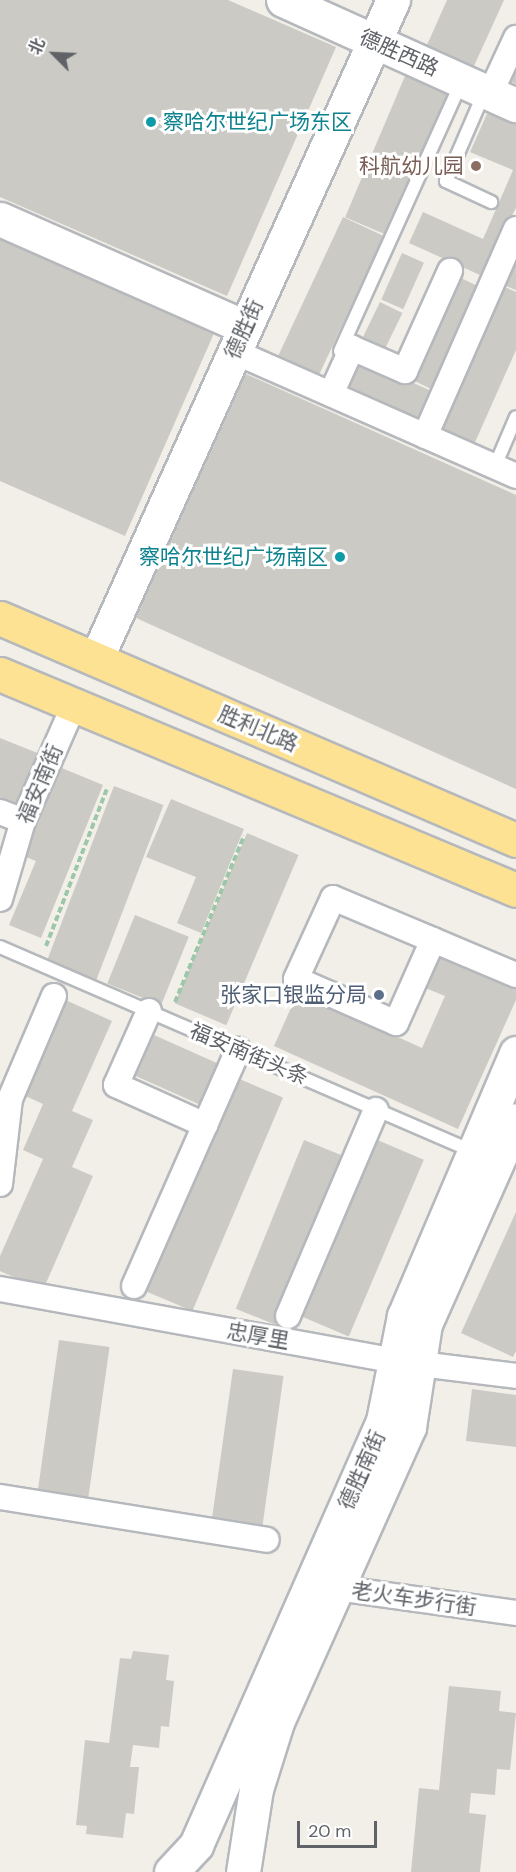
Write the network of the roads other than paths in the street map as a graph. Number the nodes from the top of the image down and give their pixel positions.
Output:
1 (283, 0) edge
2 (393, 0) edge
3 (516, 38) edge
4 (374, 42) junction
5 (488, 93) edge
6 (491, 202) dead end
7 (0, 219) edge
8 (516, 229) edge
9 (450, 271) dead end
10 (240, 339) junction
11 (326, 392) junction
12 (516, 417) edge
13 (425, 436) junction
14 (505, 471) edge
15 (0, 618) edge
16 (96, 659) junction
17 (0, 674) edge
18 (74, 705) junction
19 (0, 812) edge
20 (23, 821) junction
21 (516, 840) edge
22 (516, 890) edge
23 (0, 899) edge
24 (433, 940) junction
25 (0, 948) edge
26 (516, 975) edge
27 (54, 996) dead end
28 (158, 1015) junction
29 (238, 1050) junction
30 (516, 1053) edge
31 (8, 1076) edge
32 (376, 1110) junction
33 (516, 1120) edge
34 (205, 1125) junction
35 (486, 1157) junction
36 (0, 1184) edge
37 (134, 1286) dead end
38 (0, 1289) edge
39 (288, 1316) dead end
40 (408, 1363) junction
41 (516, 1376) edge
42 (0, 1497) edge
43 (267, 1540) dead end
44 (325, 1586) junction
45 (516, 1613) edge
46 (276, 1722) junction
47 (171, 1872) edge
48 (203, 1872) edge
49 (243, 1872) edge

1 - 4 main road, 德胜西路
2 - 4 main road, 德胜街
3 - 5 street
4 - 5 main road, 德胜西路
4 - 10 main road, 德胜街
5 - 6 lane
5 - 11 lane
7 - 10 main road
8 - 13 street
9 - 11 street
10 - 11 street
10 - 16 main road, 德胜街
11 - 13 street
12 - 14 lane
13 - 14 street
15 - 16 highway, 胜利北路
16 - 21 highway, 胜利北路
17 - 18 highway
18 - 20 street, 福安南街
18 - 22 highway
19 - 20 street
20 - 23 street, 福安南街
24 - 24 street
24 - 26 street
25 - 28 lane, 福安南街头条
27 - 31 street
28 - 29 lane, 福安南街头条
28 - 34 street
29 - 32 lane, 福安南街头条
29 - 34 street
30 - 35 main road, 德胜南街
31 - 36 street
32 - 35 lane, 福安南街头条
32 - 39 street
33 - 35 main road, 德胜南街
34 - 37 street
35 - 40 main road, 德胜南街
38 - 40 street, 忠厚里
40 - 41 street, 忠厚里
40 - 44 main road, 德胜南街
42 - 43 street
44 - 45 street, 老火车步行街
44 - 46 main road, 德胜南街
44 - 47 main road, 德胜南街
46 - 48 main road, 德胜南街
46 - 49 main road, 德胜南街

